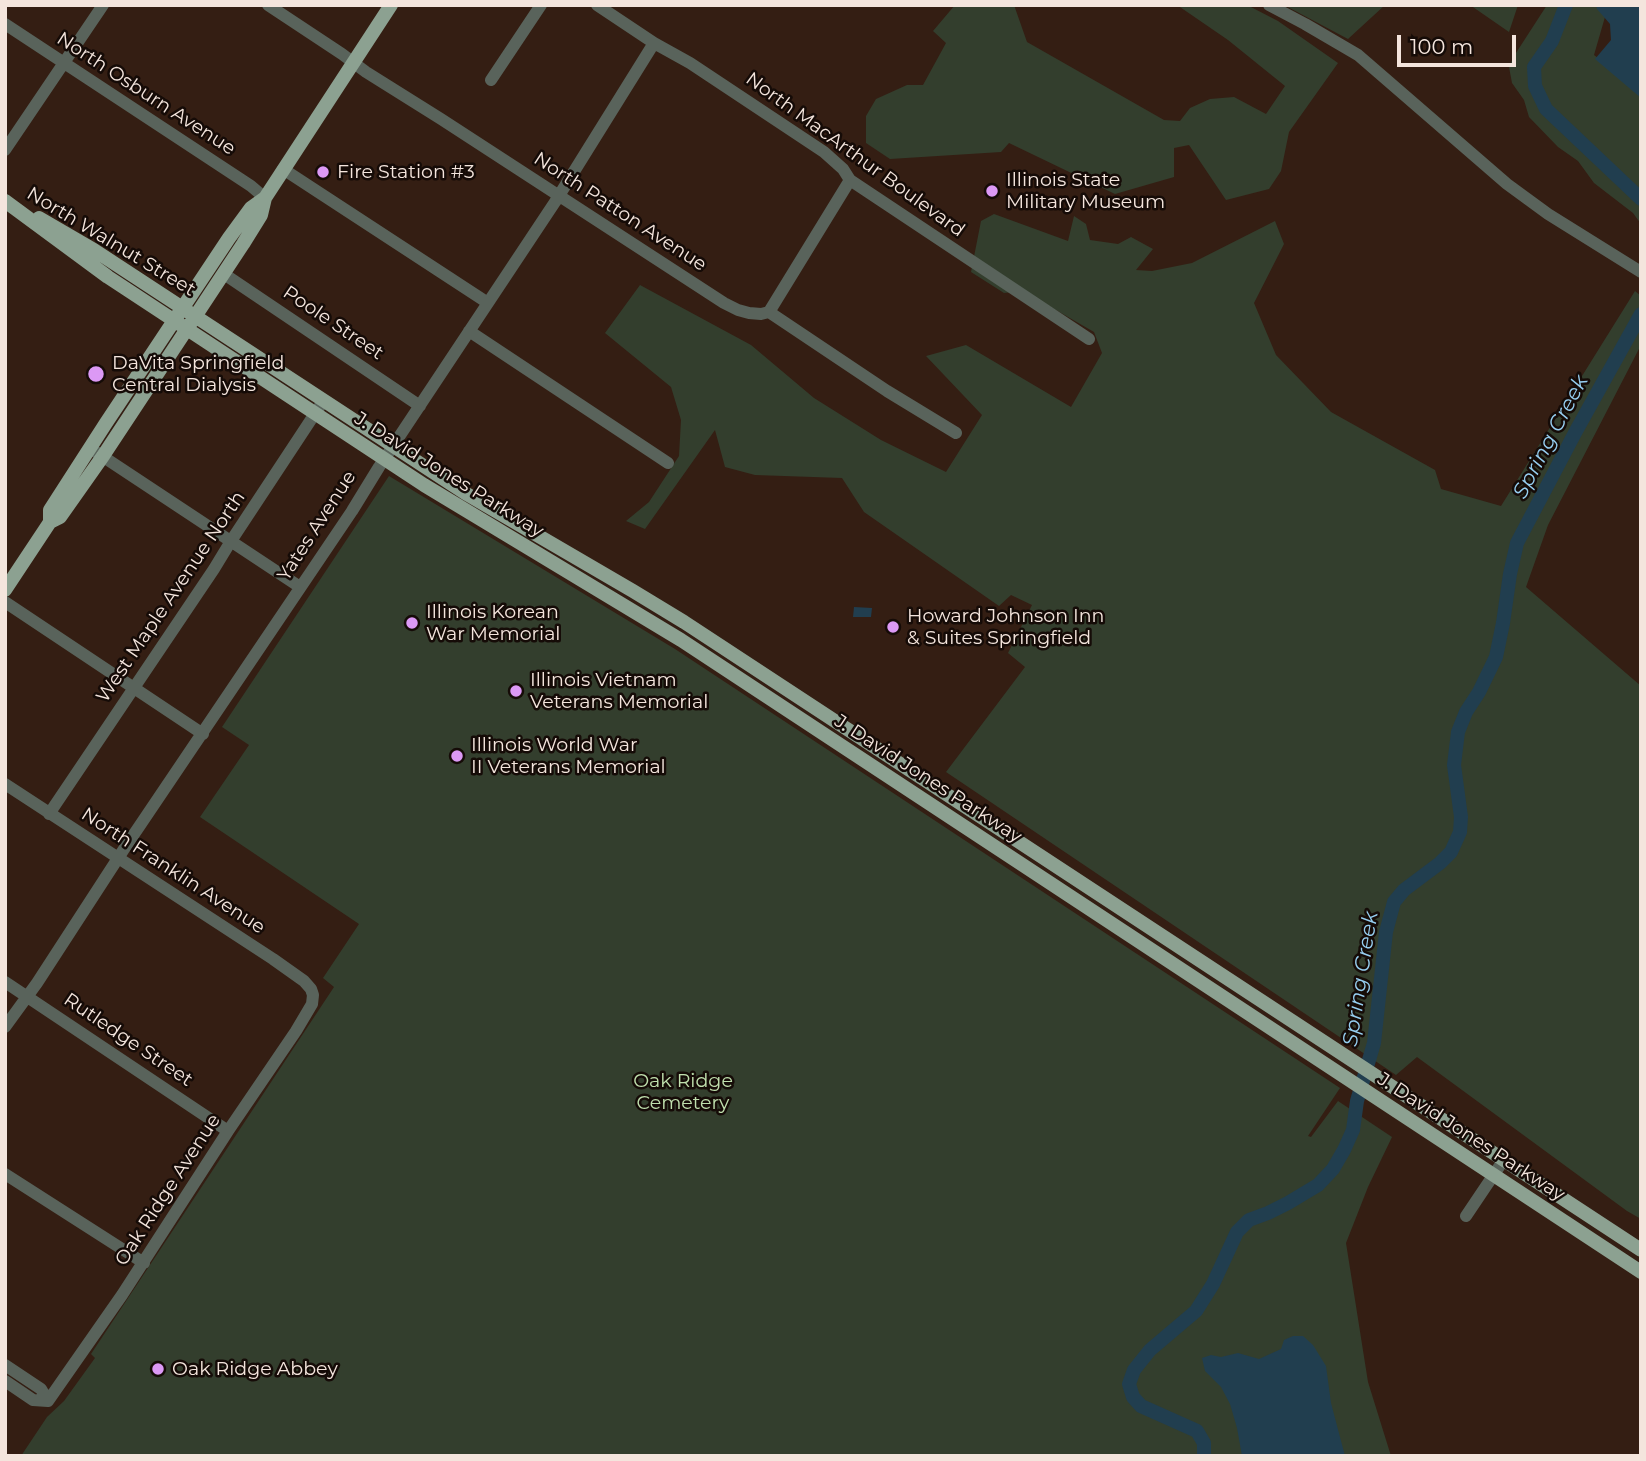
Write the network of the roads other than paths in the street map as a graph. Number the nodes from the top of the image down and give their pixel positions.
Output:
1 (103, 5) edge
2 (268, 5) edge
3 (391, 5) edge
4 (541, 5) edge
5 (597, 5) edge
6 (1269, 5) edge
7 (5, 24) edge
8 (654, 43) junction
9 (64, 62) junction
10 (353, 63) junction
11 (491, 80) dead end
12 (5, 150) edge
13 (283, 169) junction
14 (850, 180) junction
15 (559, 195) junction
16 (265, 198) junction
17 (5, 201) edge
18 (1641, 272) edge
19 (224, 274) junction
20 (204, 277) junction
21 (154, 288) junction
22 (213, 289) junction
23 (488, 303) junction
24 (151, 305) junction
25 (769, 312) junction
26 (185, 319) junction
27 (469, 331) junction
28 (1089, 339) dead end
29 (220, 342) junction
30 (151, 356) junction
31 (169, 356) junction
32 (420, 406) junction
33 (320, 407) junction
34 (956, 433) dead end
35 (90, 447) junction
36 (389, 453) junction
37 (103, 456) junction
38 (668, 463) dead end
39 (50, 522) junction
40 (231, 541) junction
41 (300, 587) junction
42 (5, 589) edge
43 (5, 602) edge
44 (134, 687) junction
45 (203, 733) junction
46 (5, 784) edge
47 (49, 814) junction
48 (118, 858) junction
49 (5, 982) edge
50 (313, 995) joint
51 (27, 996) junction
52 (5, 1027) edge
53 (228, 1131) junction
54 (1503, 1161) junction
55 (5, 1174) edge
56 (1494, 1175) junction
57 (1466, 1216) dead end
58 (1641, 1250) edge
59 (144, 1263) junction
60 (1641, 1272) edge
61 (5, 1365) edge
62 (5, 1381) edge
63 (48, 1401) junction

1 - 9 street
2 - 10 street, North Patton Avenue
3 - 10 main road
4 - 11 street
5 - 8 street, North MacArthur Boulevard
6 - 18 street
7 - 9 street, North Osburn Avenue
8 - 14 street, North MacArthur Boulevard
8 - 15 street, Yates Avenue
9 - 12 street
9 - 16 street, North Osburn Avenue
10 - 13 main road
10 - 15 street, North Patton Avenue
13 - 16 main road
13 - 23 street
14 - 25 street
14 - 28 street, North MacArthur Boulevard
15 - 23 street, Yates Avenue
15 - 25 street, North Patton Avenue
16 - 19 main road
16 - 20 main road
17 - 21 main road, North Walnut Street
17 - 24 main road, North Walnut Street
19 - 22 main road
19 - 32 street, Poole Street
20 - 21 main road
20 - 26 main road
21 - 26 main road, North Walnut Street
22 - 26 main road
22 - 29 main road
23 - 27 street, Yates Avenue
24 - 26 main road, North Walnut Street
24 - 30 main road
25 - 34 street, North Patton Avenue
26 - 29 main road, J. David Jones Parkway
26 - 30 main road
26 - 31 main road
27 - 32 street, Yates Avenue
27 - 38 street
29 - 31 main road
29 - 33 main road, J. David Jones Parkway
30 - 35 main road
31 - 37 main road
32 - 36 street, Yates Avenue
33 - 36 main road, J. David Jones Parkway
33 - 40 street, West Maple Avenue North
35 - 37 street
35 - 39 main road
36 - 41 street, Yates Avenue
36 - 54 main road, J. David Jones Parkway
36 - 56 main road, J. David Jones Parkway
37 - 39 main road
37 - 40 street
39 - 42 main road
40 - 41 street
40 - 44 street, West Maple Avenue North
41 - 45 street, Yates Avenue
43 - 44 street
44 - 45 street
44 - 47 street, West Maple Avenue North
45 - 48 street, Yates Avenue
46 - 47 street, North Franklin Avenue
47 - 48 street, North Franklin Avenue
48 - 50 street, North Franklin Avenue
48 - 51 street, Yates Avenue
49 - 51 street, Rutledge Street
50 - 53 street, Oak Ridge Avenue
51 - 52 street, Yates Avenue
51 - 53 street, Rutledge Street
53 - 59 street, Oak Ridge Avenue
54 - 56 street
54 - 58 main road, J. David Jones Parkway
55 - 59 street
56 - 57 street
56 - 60 main road, J. David Jones Parkway
59 - 63 street, Oak Ridge Avenue
61 - 63 street
62 - 63 street

